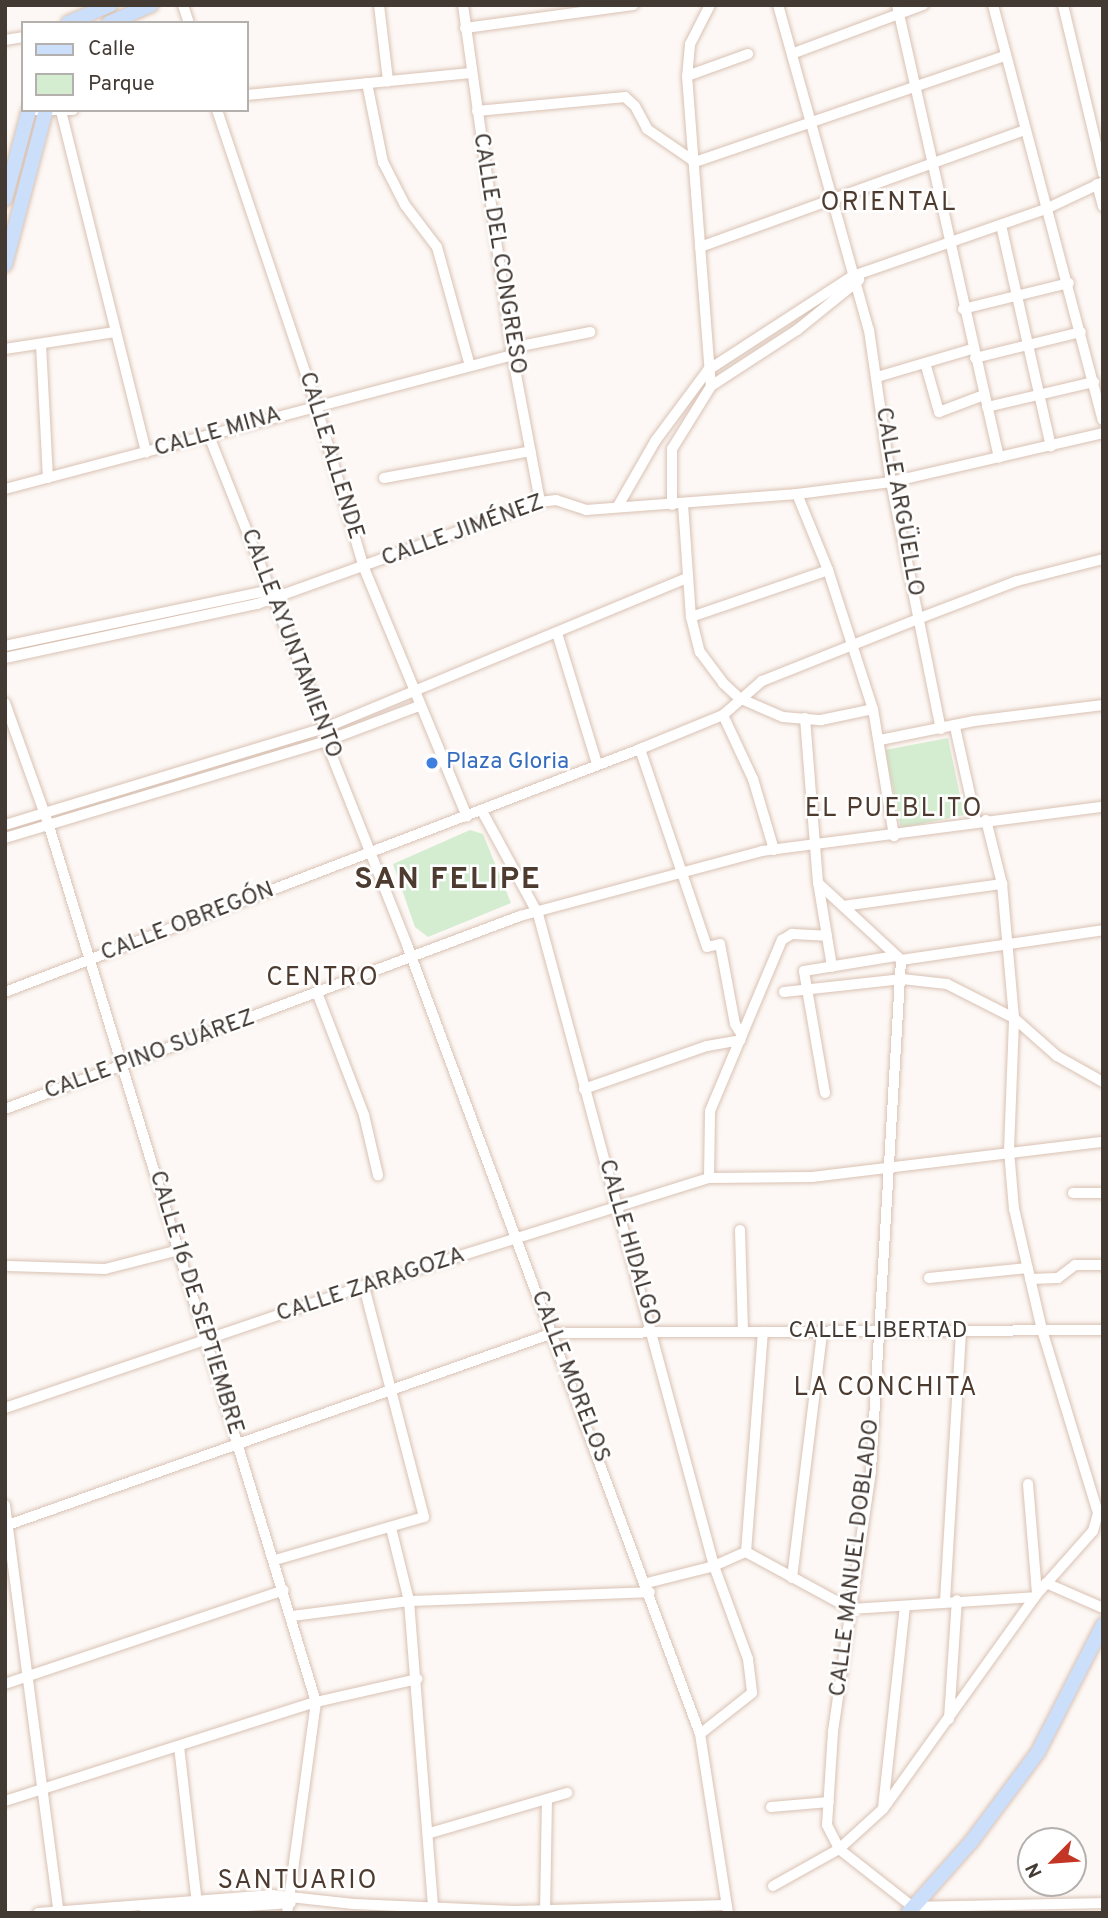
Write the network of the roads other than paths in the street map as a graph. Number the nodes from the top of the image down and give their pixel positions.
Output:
1 (151, 5) edge
2 (379, 5) edge
3 (463, 5) edge
4 (634, 5) edge
5 (710, 5) edge
6 (778, 5) edge
7 (923, 5) edge
8 (993, 5) edge
9 (1063, 5) edge
10 (109, 6) edge
11 (897, 9) edge
12 (73, 21) edge
13 (113, 21) edge
14 (466, 27) junction
15 (794, 53) junction
16 (748, 54) dead end
17 (1005, 56) junction
18 (471, 73) junction
19 (687, 76) junction
20 (388, 81) junction
21 (367, 83) junction
22 (916, 90) junction
23 (248, 95) edge
24 (477, 111) junction
25 (28, 112) edge
26 (46, 112) edge
27 (67, 112) edge
28 (218, 112) edge
29 (813, 124) junction
30 (1026, 130) junction
31 (695, 162) junction
32 (932, 162) junction
33 (10, 172) junction
34 (1103, 173) edge
35 (26, 177) junction
36 (1100, 183) edge
37 (831, 198) junction
38 (5, 199) edge
39 (1103, 206) edge
40 (1048, 208) junction
41 (1000, 225) junction
42 (947, 241) junction
43 (700, 247) junction
44 (5, 265) edge
45 (857, 278) junction
46 (1069, 282) junction
47 (1017, 296) junction
48 (963, 309) junction
49 (115, 332) junction
50 (590, 332) dead end
51 (1081, 332) junction
52 (41, 345) junction
53 (1028, 346) junction
54 (5, 349) edge
55 (512, 352) junction
56 (974, 354) junction
57 (470, 366) junction
58 (926, 366) junction
59 (708, 370) junction
60 (877, 377) junction
61 (1094, 382) junction
62 (711, 386) junction
63 (1040, 395) junction
64 (986, 401) junction
65 (316, 405) junction
66 (1103, 420) edge
67 (1103, 433) edge
68 (209, 436) junction
69 (1051, 446) junction
70 (531, 451) junction
71 (146, 453) junction
72 (999, 458) junction
73 (48, 478) junction
74 (384, 478) dead end
75 (891, 482) junction
76 (5, 489) edge
77 (797, 494) junction
78 (540, 502) junction
79 (678, 505) junction
80 (618, 506) junction
81 (1103, 559) edge
82 (364, 568) junction
83 (828, 570) junction
84 (687, 578) junction
85 (272, 593) junction
86 (691, 617) junction
87 (919, 618) junction
88 (557, 633) junction
89 (37, 645) junction
90 (854, 645) junction
91 (5, 646) edge
92 (5, 658) edge
93 (415, 694) junction
94 (739, 698) junction
95 (5, 703) edge
96 (1103, 705) edge
97 (419, 706) junction
98 (873, 709) junction
99 (723, 715) junction
100 (805, 718) junction
101 (955, 727) junction
102 (326, 728) junction
103 (941, 729) junction
104 (880, 740) junction
105 (326, 741) junction
106 (640, 749) junction
107 (229, 764) junction
108 (597, 764) junction
109 (136, 791) junction
110 (1103, 807) edge
111 (482, 811) junction
112 (44, 813) junction
113 (467, 817) junction
114 (981, 821) junction
115 (5, 825) edge
116 (49, 826) junction
117 (894, 836) junction
118 (5, 838) edge
119 (814, 845) junction
120 (774, 850) junction
121 (369, 852) junction
122 (684, 876) junction
123 (818, 882) junction
124 (1002, 884) junction
125 (843, 906) junction
126 (538, 915) junction
127 (1103, 930) edge
128 (827, 936) junction
129 (1008, 942) junction
130 (411, 956) junction
131 (898, 958) junction
132 (88, 961) junction
133 (832, 967) junction
134 (902, 979) junction
135 (805, 990) junction
136 (5, 992) edge
137 (783, 992) dead end
138 (318, 995) junction
139 (1014, 1018) junction
140 (741, 1038) junction
141 (123, 1066) junction
142 (1103, 1082) edge
143 (584, 1089) junction
144 (825, 1093) dead end
145 (5, 1109) edge
146 (1103, 1142) edge
147 (1009, 1151) junction
148 (890, 1167) junction
149 (379, 1175) dead end
150 (711, 1178) junction
151 (1073, 1193) dead end
152 (1103, 1194) edge
153 (617, 1207) junction
154 (740, 1230) dead end
155 (517, 1240) junction
156 (179, 1250) junction
157 (1103, 1265) edge
158 (9, 1266) dead end
159 (1028, 1273) junction
160 (929, 1278) dead end
161 (364, 1286) junction
162 (1042, 1330) junction
163 (1103, 1330) edge
164 (742, 1332) junction
165 (763, 1332) junction
166 (822, 1332) junction
167 (553, 1333) junction
168 (653, 1333) junction
169 (880, 1333) junction
170 (961, 1333) junction
171 (207, 1342) junction
172 (392, 1392) junction
173 (5, 1408) edge
174 (239, 1445) junction
175 (1028, 1484) dead end
176 (5, 1505) edge
177 (7, 1525) edge
178 (391, 1528) junction
179 (1098, 1535) edge
180 (744, 1553) junction
181 (275, 1560) junction
182 (717, 1565) junction
183 (792, 1578) junction
184 (1046, 1583) junction
185 (649, 1588) junction
186 (284, 1590) junction
187 (1036, 1596) junction
188 (957, 1600) junction
189 (409, 1601) junction
190 (945, 1601) junction
191 (905, 1606) junction
192 (1103, 1608) edge
193 (851, 1609) junction
194 (292, 1616) junction
195 (1103, 1625) edge
196 (30, 1677) junction
197 (417, 1679) junction
198 (5, 1684) edge
199 (316, 1702) junction
200 (949, 1722) junction
201 (700, 1734) junction
202 (179, 1746) junction
203 (45, 1788) junction
204 (567, 1793) dead end
205 (547, 1799) junction
206 (5, 1801) edge
207 (829, 1802) junction
208 (771, 1807) dead end
209 (883, 1809) junction
210 (430, 1833) junction
211 (839, 1849) junction
212 (773, 1886) dead end
213 (1103, 1903) edge
214 (287, 1904) edge
215 (197, 1907) edge
216 (433, 1908) junction
217 (129, 1909) edge
218 (726, 1909) edge
219 (1039, 1909) edge
220 (703, 1910) edge
221 (910, 1910) edge
222 (545, 1911) edge
223 (59, 1912) edge
224 (514, 1912) edge
225 (38, 1913) edge
226 (144, 1913) edge

1 - 13 main road
2 - 20 street
3 - 14 street, CALLE DEL CONGRESO
4 - 14 street
5 - 19 street
6 - 15 street, CALLE ARGÜELLO
7 - 11 street
8 - 17 street
9 - 34 street
10 - 12 main road
11 - 15 street
11 - 22 street
14 - 18 street, CALLE DEL CONGRESO
15 - 29 street, CALLE ARGÜELLO
16 - 19 street
17 - 22 street
17 - 30 street
18 - 20 street
18 - 24 street, CALLE DEL CONGRESO
19 - 31 street
20 - 21 street
21 - 23 street
21 - 57 street
22 - 29 street
22 - 32 street
24 - 31 street
24 - 55 street, CALLE DEL CONGRESO
25 - 33 main road
26 - 35 main road
27 - 49 street
28 - 65 street, CALLE ALLENDE
29 - 31 street
29 - 37 street, CALLE ARGÜELLO
30 - 32 street
30 - 40 street
31 - 43 street
32 - 37 street
32 - 42 street
33 - 35 main road
33 - 38 main road
35 - 44 main road
36 - 39 street
36 - 40 street
37 - 43 street
37 - 45 street, CALLE ARGÜELLO
40 - 41 street
40 - 46 street
41 - 42 street
41 - 47 street
42 - 45 street
42 - 48 street
43 - 59 street
45 - 59 street
45 - 60 street, CALLE ARGÜELLO
45 - 62 street
46 - 47 street
46 - 51 street
47 - 48 street
47 - 53 street
48 - 56 street
49 - 52 street
49 - 71 street
50 - 55 street, CALLE MINA
51 - 53 street
51 - 61 street
52 - 54 street
52 - 73 street
53 - 56 street
53 - 63 street
55 - 57 street, CALLE MINA
55 - 70 street, CALLE DEL CONGRESO
56 - 58 street
56 - 64 street
57 - 65 street, CALLE MINA
58 - 60 street
58 - 64 street
59 - 62 street
59 - 80 street
60 - 75 street, CALLE ARGÜELLO
61 - 63 street
61 - 66 street
62 - 79 street
63 - 64 street
63 - 69 street
64 - 72 street
65 - 68 street, CALLE MINA
65 - 82 street, CALLE ALLENDE
67 - 69 street, CALLE JIMÉNEZ
68 - 71 street, CALLE MINA
68 - 85 street, CALLE AYUNTAMIENTO
69 - 72 street, CALLE JIMÉNEZ
70 - 74 street
70 - 78 street, CALLE DEL CONGRESO
71 - 73 street, CALLE MINA
72 - 75 street, CALLE JIMÉNEZ
73 - 76 street, CALLE MINA
75 - 77 street, CALLE JIMÉNEZ
75 - 87 street, CALLE ARGÜELLO
77 - 79 street, CALLE JIMÉNEZ
77 - 83 street
78 - 80 street, CALLE JIMÉNEZ
78 - 82 street, CALLE JIMÉNEZ
79 - 80 street, CALLE JIMÉNEZ
79 - 84 street
81 - 87 street
82 - 85 street, CALLE JIMÉNEZ
82 - 93 street, CALLE ALLENDE
83 - 86 street
83 - 90 street
84 - 86 street
84 - 88 street
85 - 89 street, CALLE JIMÉNEZ
85 - 102 street, CALLE AYUNTAMIENTO
86 - 94 street
87 - 90 street
87 - 103 street, CALLE ARGÜELLO
88 - 93 street
88 - 108 street
89 - 91 street, CALLE JIMÉNEZ
89 - 92 street, CALLE JIMÉNEZ
90 - 94 street
90 - 98 street
93 - 97 street, CALLE ALLENDE
93 - 102 street
94 - 99 street
94 - 100 street
95 - 112 street, CALLE 16 DE SEPTIEMBRE
96 - 101 street
97 - 105 street
97 - 113 street, CALLE ALLENDE
98 - 100 street
98 - 104 street
99 - 106 street
99 - 120 street
100 - 119 street
101 - 103 street
101 - 114 street
102 - 105 street, CALLE AYUNTAMIENTO
102 - 107 street
103 - 104 street
104 - 117 street
105 - 107 street
105 - 121 street, CALLE AYUNTAMIENTO
106 - 108 street
106 - 122 street
107 - 109 street
108 - 111 street
109 - 112 street
109 - 116 street
110 - 114 street, CALLE PINO SUÁREZ
111 - 113 street
111 - 126 street, CALLE HIDALGO
112 - 115 street
112 - 116 street, CALLE 16 DE SEPTIEMBRE
113 - 121 street
114 - 117 street, CALLE PINO SUÁREZ
114 - 124 street
116 - 118 street
116 - 132 street, CALLE 16 DE SEPTIEMBRE
117 - 119 street, CALLE PINO SUÁREZ
119 - 120 street, CALLE PINO SUÁREZ
119 - 123 street
120 - 122 street, CALLE PINO SUÁREZ
121 - 130 street, CALLE MORELOS
121 - 132 street, CALLE OBREGÓN
122 - 126 street, CALLE PINO SUÁREZ
122 - 140 street
123 - 125 street
123 - 128 street
124 - 125 street
124 - 129 street
125 - 131 street
126 - 130 street, CALLE PINO SUÁREZ
126 - 143 street, CALLE HIDALGO
127 - 129 street
128 - 133 street
128 - 140 street
129 - 131 street
129 - 139 street
130 - 138 street, CALLE PINO SUÁREZ
130 - 155 street, CALLE MORELOS
131 - 133 street
131 - 134 street, CALLE MANUEL DOBLADO
132 - 136 street, CALLE OBREGÓN
132 - 141 street, CALLE 16 DE SEPTIEMBRE
133 - 135 street
134 - 135 street
134 - 139 street
134 - 148 street, CALLE MANUEL DOBLADO
135 - 137 street
135 - 144 street
138 - 141 street, CALLE PINO SUÁREZ
138 - 149 street
139 - 142 street
139 - 147 street
140 - 143 street
140 - 150 street
141 - 145 street, CALLE PINO SUÁREZ
141 - 156 street, CALLE 16 DE SEPTIEMBRE
143 - 153 street, CALLE HIDALGO
146 - 147 street, CALLE ZARAGOZA
147 - 148 street, CALLE ZARAGOZA
147 - 159 street
148 - 150 street, CALLE ZARAGOZA
148 - 169 street, CALLE MANUEL DOBLADO
150 - 153 street, CALLE ZARAGOZA
151 - 152 street
153 - 155 street, CALLE ZARAGOZA
153 - 168 street, CALLE HIDALGO
154 - 164 street
155 - 161 street, CALLE ZARAGOZA
155 - 167 street, CALLE MORELOS
156 - 158 street
156 - 171 street, CALLE 16 DE SEPTIEMBRE
157 - 159 street
159 - 160 street
159 - 162 street
161 - 171 street, CALLE ZARAGOZA
161 - 172 street
162 - 163 street, CALLE LIBERTAD
162 - 170 street, CALLE LIBERTAD
162 - 179 street
164 - 165 street, CALLE LIBERTAD
164 - 168 street, CALLE LIBERTAD
165 - 166 street, CALLE LIBERTAD
165 - 180 street
166 - 169 street, CALLE LIBERTAD
166 - 183 street
167 - 168 street, CALLE LIBERTAD
167 - 172 street
167 - 185 street, CALLE MORELOS
168 - 182 street, CALLE HIDALGO
169 - 170 street, CALLE LIBERTAD
169 - 193 street, CALLE MANUEL DOBLADO
170 - 190 street
171 - 173 street, CALLE ZARAGOZA
171 - 174 street, CALLE 16 DE SEPTIEMBRE
172 - 174 street
172 - 178 street
174 - 177 street
174 - 181 street, CALLE 16 DE SEPTIEMBRE
175 - 187 street
176 - 177 street
177 - 196 street
178 - 181 street
178 - 189 street
179 - 184 street
180 - 182 street
180 - 183 street
181 - 186 street, CALLE 16 DE SEPTIEMBRE
182 - 185 street
182 - 201 street, CALLE HIDALGO
183 - 193 street
184 - 187 street
184 - 192 street
185 - 189 street
185 - 201 street, CALLE MORELOS
186 - 194 street, CALLE 16 DE SEPTIEMBRE
186 - 196 street
187 - 188 street
187 - 200 street
188 - 190 street
188 - 200 street
189 - 194 street
189 - 197 street
190 - 191 street
191 - 193 street
191 - 209 street
193 - 207 street, CALLE MANUEL DOBLADO
194 - 199 street, CALLE 16 DE SEPTIEMBRE
195 - 221 main road
196 - 198 street
196 - 203 street
197 - 199 street
197 - 210 street
199 - 202 street
199 - 214 street, CALLE 16 DE SEPTIEMBRE
200 - 209 street
201 - 218 street, CALLE MORELOS
202 - 203 street
202 - 215 street
203 - 206 street
203 - 223 street
204 - 205 street
205 - 210 street
205 - 222 street
207 - 208 street
207 - 211 street, CALLE MANUEL DOBLADO
209 - 211 street
210 - 216 street
211 - 212 street
211 - 221 street
213 - 219 street
214 - 215 street
214 - 216 street
215 - 217 street
215 - 226 street
216 - 224 street
217 - 223 street
218 - 220 street
219 - 221 street
220 - 222 street
222 - 224 street
223 - 225 street

